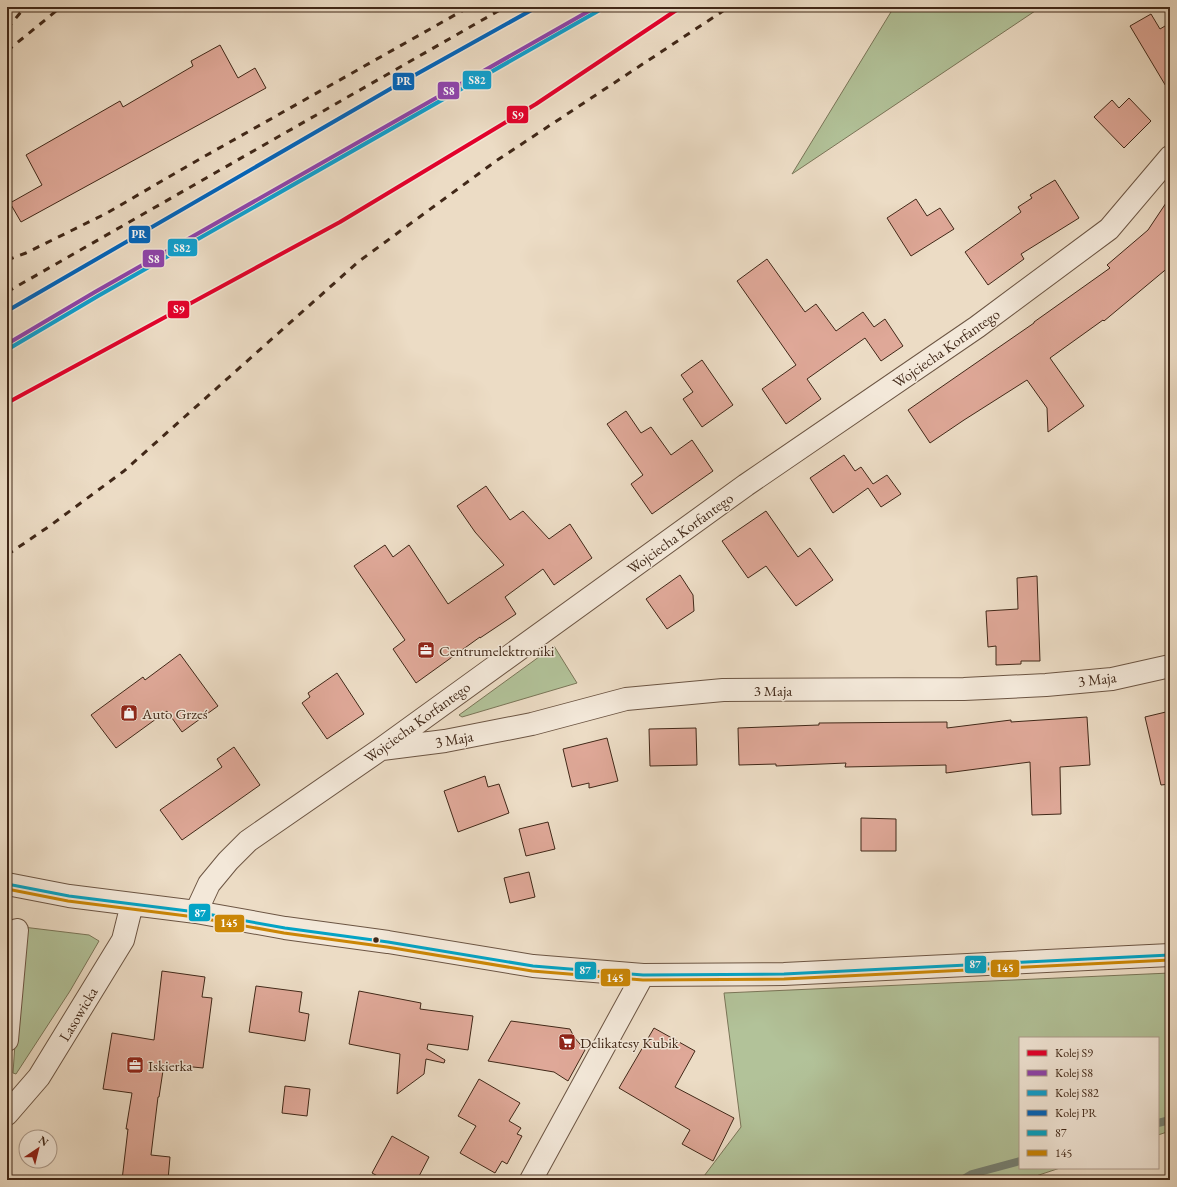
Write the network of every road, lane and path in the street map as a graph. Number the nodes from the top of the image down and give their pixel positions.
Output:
1 (1170, 157) edge
2 (1170, 666) edge
3 (380, 749) junction
4 (7, 884) edge
5 (132, 904) junction
6 (196, 912) junction
7 (17, 930) dead end
8 (1170, 955) edge
9 (643, 976) junction
10 (7, 1040) edge
11 (7, 1114) edge
12 (531, 1180) edge

1 - 3 street, Wojciecha Korfantego
2 - 3 street, 3 Maja
3 - 6 street, Wojciecha Korfantego
4 - 5 street
5 - 6 street
5 - 11 street, Lasowicka
6 - 9 street
7 - 10 street
8 - 9 street
9 - 12 street

